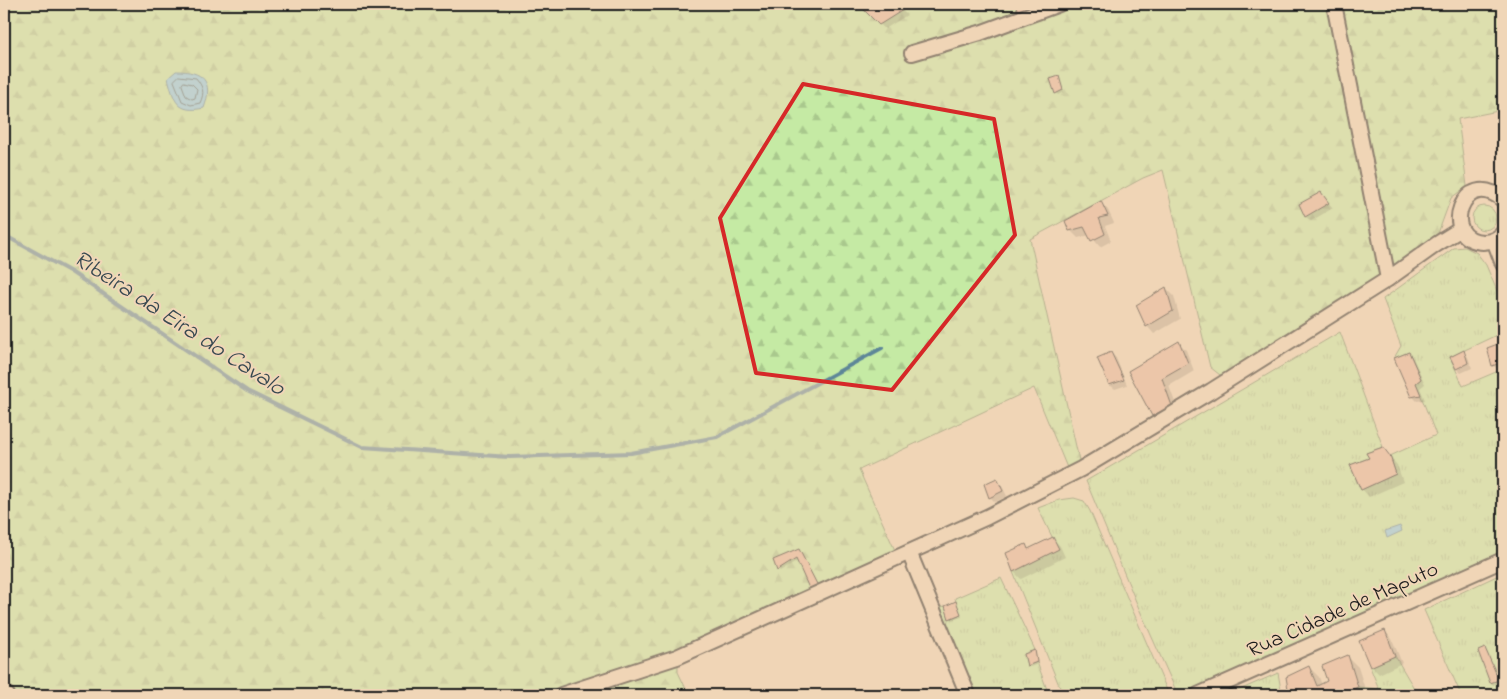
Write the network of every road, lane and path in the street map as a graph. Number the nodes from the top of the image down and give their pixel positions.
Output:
1 (1059, 4) edge
2 (1334, 4) edge
3 (912, 53) dead end
4 (1503, 200) edge
5 (1461, 229) junction
6 (1499, 237) edge
7 (1503, 264) edge
8 (1388, 279) junction
9 (909, 552) junction
10 (1503, 560) edge
11 (4, 693) edge
12 (7, 695) edge
13 (561, 695) edge
14 (968, 695) edge
15 (1198, 695) edge

1 - 3 street
2 - 8 street
4 - 5 street
5 - 6 street
5 - 8 street
6 - 7 street
8 - 9 street
9 - 13 street
9 - 14 street
10 - 15 street, Rua Cidade de Maputo
11 - 12 street

